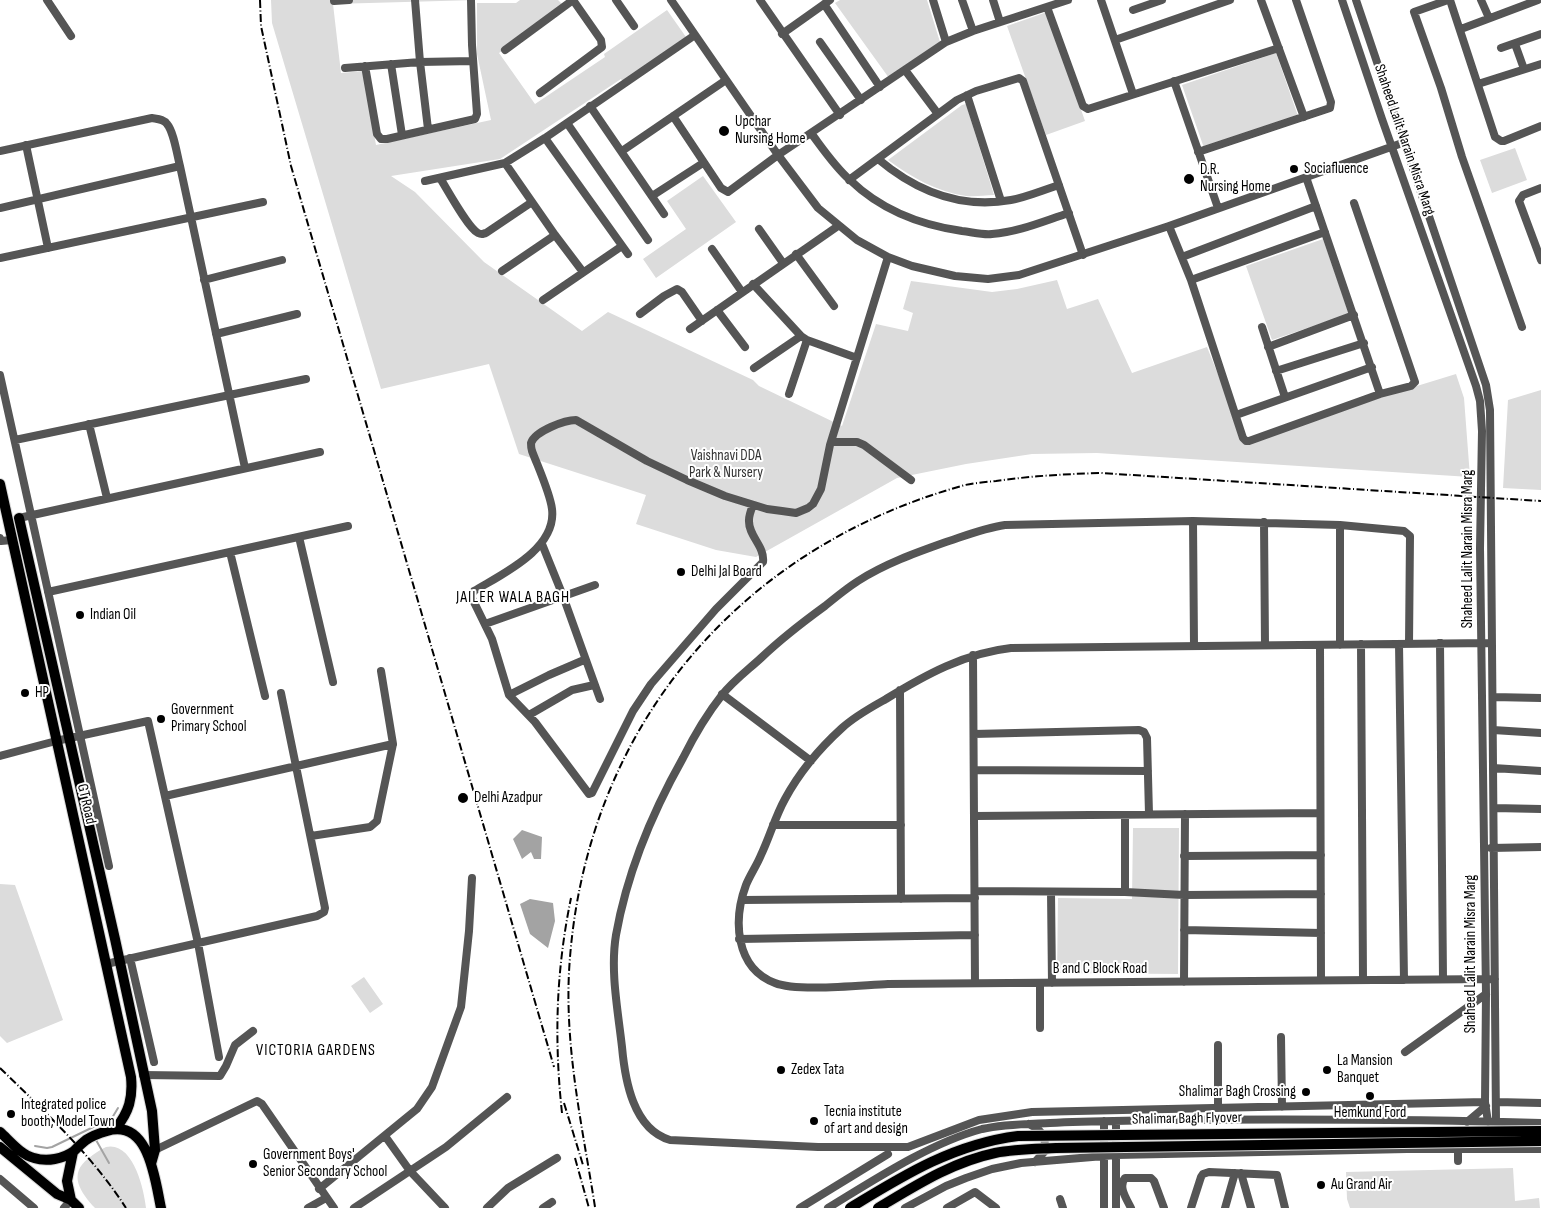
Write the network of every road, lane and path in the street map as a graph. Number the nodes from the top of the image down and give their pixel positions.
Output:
1 (47, 0) edge
2 (349, 0) edge
3 (415, 0) edge
4 (471, 0) edge
5 (573, 0) edge
6 (616, 0) edge
7 (671, 0) edge
8 (760, 0) edge
9 (933, 0) edge
10 (962, 0) edge
11 (993, 0) edge
12 (1068, 0) edge
13 (1101, 0) edge
14 (1162, 0) edge
15 (1230, 0) edge
16 (1261, 0) edge
17 (1296, 0) edge
18 (1342, 0) edge
19 (1356, 0) edge
20 (1449, 0) edge
21 (1482, 0) edge
22 (1538, 0) edge
23 (334, 1) edge
24 (827, 2) edge
25 (1047, 7) junction
26 (1133, 10) dead end
27 (1489, 18) junction
28 (1000, 22) junction
29 (634, 26) dead end
30 (1460, 29) junction
31 (973, 31) junction
32 (782, 34) junction
33 (1541, 34) edge
34 (696, 35) junction
35 (71, 36) dead end
36 (1115, 40) junction
37 (820, 42) dead end
38 (946, 42) junction
39 (1515, 44) junction
40 (1279, 48) junction
41 (1501, 48) dead end
42 (505, 50) dead end
43 (420, 62) junction
44 (473, 62) junction
45 (391, 64) junction
46 (1541, 64) edge
47 (365, 66) junction
48 (345, 68) dead end
49 (905, 70) junction
50 (1524, 70) junction
51 (726, 80) junction
52 (1174, 81) junction
53 (1478, 84) junction
54 (880, 87) junction
55 (540, 92) dead end
56 (1133, 94) junction
57 (967, 95) junction
58 (861, 100) junction
59 (590, 106) junction
60 (938, 114) junction
61 (840, 115) junction
62 (672, 116) junction
63 (1304, 117) junction
64 (567, 123) junction
65 (1541, 126) edge
66 (428, 129) junction
67 (811, 133) junction
68 (402, 135) junction
69 (545, 138) junction
70 (1405, 142) junction
71 (26, 146) junction
72 (1391, 147) junction
73 (0, 151) edge
74 (622, 151) junction
75 (1198, 152) junction
76 (778, 155) junction
77 (878, 159) junction
78 (505, 163) junction
79 (703, 163) junction
80 (180, 166) junction
81 (1306, 177) junction
82 (440, 178) junction
83 (849, 180) junction
84 (425, 181) dead end
85 (1059, 185) junction
86 (1541, 188) edge
87 (652, 196) junction
88 (38, 200) junction
89 (1001, 201) junction
90 (263, 202) dead end
91 (532, 202) junction
92 (1354, 202) dead end
93 (1316, 206) junction
94 (0, 208) edge
95 (1218, 208) junction
96 (1069, 213) junction
97 (664, 214) dead end
98 (191, 218) junction
99 (838, 226) junction
100 (1169, 226) junction
101 (759, 229) dead end
102 (1325, 232) junction
103 (554, 235) junction
104 (648, 240) dead end
105 (622, 246) junction
106 (48, 248) junction
107 (712, 249) dead end
108 (628, 254) dead end
109 (796, 254) junction
110 (1083, 255) junction
111 (888, 257) junction
112 (1182, 257) junction
113 (0, 258) edge
114 (282, 260) dead end
115 (1541, 260) edge
116 (783, 263) junction
117 (502, 271) dead end
118 (583, 272) junction
119 (204, 280) junction
120 (1191, 280) junction
121 (753, 284) junction
122 (742, 292) junction
123 (543, 300) dead end
124 (834, 306) dead end
125 (717, 310) junction
126 (297, 314) dead end
127 (640, 314) dead end
128 (1354, 316) junction
129 (702, 320) junction
130 (1262, 327) dead end
131 (1522, 327) dead end
132 (690, 329) dead end
133 (216, 334) junction
134 (804, 338) junction
135 (1364, 342) junction
136 (745, 347) dead end
137 (1268, 347) junction
138 (857, 358) junction
139 (1372, 367) junction
140 (754, 368) dead end
141 (1276, 371) junction
142 (0, 375) edge
143 (306, 379) dead end
144 (789, 394) dead end
145 (1380, 394) junction
146 (229, 395) junction
147 (1285, 397) junction
148 (1236, 415) junction
149 (89, 424) junction
150 (14, 440) junction
151 (831, 442) junction
152 (320, 452) dead end
153 (245, 468) junction
154 (911, 480) dead end
155 (0, 484) edge
156 (107, 498) junction
157 (753, 505) junction
158 (31, 515) junction
159 (19, 518) joint
160 (1193, 521) junction
161 (1264, 522) junction
162 (1340, 525) junction
163 (348, 526) dead end
164 (298, 537) junction
165 (0, 538) edge
166 (12, 540) junction
167 (542, 544) junction
168 (230, 552) junction
169 (595, 585) dead end
170 (48, 592) junction
171 (563, 596) junction
172 (485, 624) junction
173 (1482, 643) junction
174 (1492, 643) junction
175 (1340, 644) junction
176 (1361, 644) junction
177 (1399, 644) junction
178 (1409, 644) junction
179 (1440, 644) junction
180 (1265, 645) junction
181 (1320, 645) junction
182 (1194, 646) junction
183 (972, 655) junction
184 (584, 660) junction
185 (381, 671) dead end
186 (333, 682) dead end
187 (594, 684) junction
188 (900, 690) junction
189 (281, 693) dead end
190 (722, 694) junction
191 (509, 695) junction
192 (265, 696) dead end
193 (1493, 697) junction
194 (1541, 698) edge
195 (600, 699) dead end
196 (529, 715) junction
197 (1493, 730) junction
198 (1541, 733) edge
199 (974, 734) junction
200 (80, 736) junction
201 (70, 738) junction
202 (56, 740) junction
203 (393, 744) junction
204 (0, 756) edge
205 (811, 761) junction
206 (297, 766) junction
207 (1494, 768) junction
208 (974, 770) junction
209 (1148, 771) junction
210 (1541, 771) edge
211 (165, 796) junction
212 (1494, 808) junction
213 (1541, 809) edge
214 (1320, 813) junction
215 (1149, 814) junction
216 (1185, 814) junction
217 (1125, 815) junction
218 (975, 816) junction
219 (773, 825) junction
220 (901, 825) junction
221 (311, 836) junction
222 (1541, 847) edge
223 (1484, 848) junction
224 (1494, 848) junction
225 (1320, 855) junction
226 (1184, 856) junction
227 (110, 866) dead end
228 (472, 878) dead end
229 (1051, 892) junction
230 (1125, 892) junction
231 (975, 894) junction
232 (1321, 894) junction
233 (1184, 895) junction
234 (901, 899) junction
235 (742, 900) junction
236 (1184, 930) junction
237 (1321, 933) junction
238 (975, 935) junction
239 (739, 939) junction
240 (198, 943) junction
241 (130, 958) junction
242 (119, 960) junction
243 (106, 964) junction
244 (1486, 979) junction
245 (1495, 979) junction
246 (1321, 980) junction
247 (1363, 980) junction
248 (1404, 980) junction
249 (1443, 980) junction
250 (1184, 982) junction
251 (1040, 983) junction
252 (1052, 983) junction
253 (976, 984) junction
254 (1486, 994) junction
255 (1040, 1028) dead end
256 (253, 1031) dead end
257 (1281, 1037) dead end
258 (1218, 1045) dead end
259 (1405, 1052) dead end
260 (219, 1057) dead end
261 (154, 1062) dead end
262 (143, 1075) junction
263 (507, 1097) dead end
264 (1496, 1102) junction
265 (1541, 1103) edge
266 (1486, 1104) junction
267 (1282, 1107) junction
268 (1218, 1108) junction
269 (1191, 1109) junction
270 (994, 1117) junction
271 (1487, 1119) junction
272 (1496, 1119) junction
273 (1191, 1120) junction
274 (1104, 1121) junction
275 (1116, 1121) junction
276 (1406, 1121) junction
277 (1467, 1122) junction
278 (1541, 1123) edge
279 (1028, 1124) junction
280 (994, 1127) junction
281 (116, 1128) junction
282 (1541, 1131) edge
283 (0, 1132) edge
284 (385, 1136) junction
285 (1541, 1141) edge
286 (0, 1148) edge
287 (1407, 1149) junction
288 (1458, 1149) junction
289 (1541, 1149) edge
290 (155, 1150) junction
291 (888, 1150) junction
292 (73, 1152) junction
293 (1116, 1155) junction
294 (1104, 1156) junction
295 (557, 1158) dead end
296 (1458, 1161) dead end
297 (1035, 1162) junction
298 (152, 1164) junction
299 (410, 1171) junction
300 (888, 1172) junction
301 (1238, 1173) junction
302 (0, 1179) edge
303 (319, 1189) junction
304 (326, 1198) junction
305 (1060, 1199) dead end
306 (552, 1202) dead end
307 (68, 1204) edge
308 (34, 1208) edge
309 (79, 1208) edge
310 (161, 1208) edge
311 (308, 1208) edge
312 (334, 1208) edge
313 (354, 1208) edge
314 (445, 1208) edge
315 (488, 1208) edge
316 (543, 1208) edge
317 (800, 1208) edge
318 (828, 1208) edge
319 (850, 1208) edge
320 (878, 1208) edge
321 (905, 1208) edge
322 (949, 1208) edge
323 (996, 1208) edge
324 (1062, 1208) edge
325 (1104, 1208) edge
326 (1116, 1208) edge
327 (1131, 1208) edge
328 (1164, 1208) edge
329 (1190, 1208) edge
330 (1225, 1208) edge
331 (1251, 1208) edge
332 (1285, 1208) edge

1 - 35 street
2 - 23 street
3 - 43 street
4 - 44 street
5 - 42 street
5 - 55 street
6 - 29 street
7 - 34 street
8 - 32 street
9 - 38 street
10 - 31 street
11 - 28 street
12 - 25 street
13 - 36 street
14 - 26 street
15 - 36 street
16 - 40 street
17 - 63 street
18 - 72 street, Shaheed Lalit Narain Misra Marg
19 - 70 street, Shaheed Lalit Narain Misra Marg
20 - 30 street
20 - 131 street
21 - 27 street
22 - 27 street
24 - 32 street
24 - 54 street
25 - 28 street
25 - 56 street
27 - 30 street
28 - 31 street
30 - 53 street
31 - 38 street
32 - 61 street
33 - 39 street
34 - 51 street
34 - 59 street
36 - 56 street
37 - 58 street
38 - 49 street
39 - 41 street
39 - 50 street
40 - 52 street
40 - 63 street
43 - 44 street
43 - 45 street
43 - 66 street
44 - 66 street
45 - 47 street
45 - 68 street
46 - 50 street
47 - 48 street
47 - 68 street
49 - 54 street
49 - 60 street
50 - 53 street
51 - 62 street
51 - 76 street
52 - 56 street
52 - 75 street
53 - 65 street
54 - 58 street
57 - 60 street
57 - 85 street
57 - 89 street
58 - 61 street
59 - 64 street
59 - 74 street
60 - 77 street
61 - 67 street
62 - 74 street
62 - 79 street
63 - 75 street
64 - 69 street
64 - 104 street
66 - 68 street
67 - 76 street
67 - 83 street
69 - 78 street
69 - 105 street
70 - 72 street
70 - 174 street, Shaheed Lalit Narain Misra Marg
71 - 73 street
71 - 80 street
71 - 88 street
72 - 81 street
72 - 173 street, Shaheed Lalit Narain Misra Marg
74 - 87 street
75 - 95 street
76 - 79 street
76 - 99 street
77 - 83 street
77 - 89 street
78 - 82 street
78 - 91 street
79 - 87 street
80 - 88 street
80 - 98 street
81 - 93 street
81 - 95 street
82 - 84 street
82 - 91 street
83 - 96 street
85 - 89 street
85 - 96 street
86 - 115 street
87 - 97 street
88 - 94 street
88 - 106 street
90 - 98 street
91 - 103 street
92 - 145 street
93 - 102 street
93 - 112 street
95 - 100 street
96 - 110 street
98 - 106 street
98 - 119 street
99 - 109 street
99 - 111 street
100 - 110 street
100 - 112 street
101 - 116 street
102 - 120 street
102 - 128 street
103 - 117 street
103 - 118 street
105 - 108 street
105 - 118 street
106 - 113 street
107 - 122 street
109 - 116 street
109 - 124 street
110 - 111 street
111 - 138 street
112 - 120 street
114 - 119 street
116 - 121 street
118 - 123 street
119 - 133 street
120 - 148 street
121 - 122 street
121 - 134 street
122 - 125 street
125 - 129 street
125 - 136 street
126 - 133 street
127 - 129 street
128 - 135 street
128 - 137 street
129 - 132 street
130 - 137 street
133 - 146 street
134 - 138 street
134 - 140 street
134 - 144 street
135 - 139 street
135 - 141 street
137 - 141 street
138 - 151 street
139 - 145 street
139 - 147 street
141 - 147 street
142 - 150 street
143 - 146 street
145 - 148 street
146 - 149 street
146 - 153 street
147 - 148 street
149 - 150 street
149 - 156 street
150 - 158 street
151 - 154 street
151 - 157 street
152 - 153 street
153 - 156 street
155 - 166 main road, GT Road
156 - 158 street
157 - 167 street
157 - 196 street
158 - 159 street
158 - 170 street
159 - 201 main road, GT Road
160 - 161 street
160 - 182 street
160 - 190 street
161 - 162 street
161 - 180 street
162 - 175 street
162 - 178 street
163 - 164 street
164 - 168 street
164 - 186 street
165 - 166 street
166 - 202 main road, GT Road
167 - 171 street
167 - 172 street
168 - 170 street
168 - 192 street
169 - 171 street
170 - 200 street
171 - 172 street
171 - 184 street
172 - 191 street
173 - 174 street
173 - 179 street
173 - 223 street, Shaheed Lalit Narain Misra Marg
174 - 193 street, Shaheed Lalit Narain Misra Marg
175 - 176 street
175 - 181 street
176 - 177 street
176 - 247 street
177 - 178 street
177 - 248 street
178 - 179 street
179 - 249 street
180 - 181 street
180 - 182 street
181 - 214 street
182 - 183 street
183 - 188 street
183 - 199 street
184 - 187 street
184 - 191 street
185 - 203 street
187 - 195 street
187 - 196 street
188 - 205 street
188 - 220 street
189 - 206 street
190 - 205 street
190 - 291 street
191 - 196 street
193 - 194 street
193 - 197 street, Shaheed Lalit Narain Misra Marg
197 - 198 street
197 - 207 street, Shaheed Lalit Narain Misra Marg
199 - 208 street
199 - 209 street
200 - 201 street
200 - 211 street
200 - 227 street
201 - 202 street
201 - 242 main road, GT Road
202 - 204 street
202 - 243 main road, GT Road
203 - 206 street
203 - 221 street
205 - 219 street
206 - 211 street
206 - 221 street
207 - 210 street
207 - 212 street, Shaheed Lalit Narain Misra Marg
208 - 209 street
208 - 218 street
209 - 215 street
211 - 240 street
212 - 213 street
212 - 224 street, Shaheed Lalit Narain Misra Marg
214 - 216 street
214 - 225 street
215 - 216 street
215 - 217 street
216 - 226 street
217 - 218 street
217 - 230 street
218 - 231 street
219 - 220 street
219 - 235 street
220 - 234 street
221 - 240 street
222 - 224 street
223 - 224 street
223 - 244 street, Shaheed Lalit Narain Misra Marg
224 - 245 street, Shaheed Lalit Narain Misra Marg
225 - 226 street
225 - 232 street
226 - 233 street
228 - 284 street
229 - 230 street
229 - 231 street
229 - 252 street
230 - 233 street
231 - 234 street
231 - 238 street
232 - 233 street
232 - 237 street
233 - 236 street
234 - 235 street
235 - 239 street
236 - 237 street
236 - 250 street
237 - 246 street
238 - 239 street
238 - 253 street
239 - 253 street, B and C Block Road
240 - 241 street
240 - 260 street
241 - 242 street
241 - 261 street
242 - 243 street
242 - 262 main road, GT Road
243 - 281 main road, GT Road
244 - 245 street, B and C Block Road
244 - 249 street, B and C Block Road
244 - 254 street, Shaheed Lalit Narain Misra Marg
245 - 264 street, Shaheed Lalit Narain Misra Marg
246 - 247 street, B and C Block Road
246 - 250 street, B and C Block Road
247 - 248 street, B and C Block Road
248 - 249 street, B and C Block Road
250 - 252 street, B and C Block Road
251 - 252 street, B and C Block Road
251 - 253 street, B and C Block Road
251 - 255 street
254 - 259 street
254 - 266 street, Shaheed Lalit Narain Misra Marg
256 - 262 street
257 - 267 street
258 - 268 street
262 - 290 main road, GT Road
263 - 299 street
264 - 265 street
264 - 272 street, Shaheed Lalit Narain Misra Marg
266 - 267 street
266 - 271 street, Shaheed Lalit Narain Misra Marg
266 - 277 street
267 - 268 street
268 - 269 street
269 - 270 street
269 - 273 street
270 - 280 street
270 - 291 street
271 - 272 street
271 - 277 street
272 - 278 street
273 - 275 street
273 - 276 street
274 - 275 street
274 - 279 street
274 - 294 street
275 - 293 street
276 - 277 street
276 - 287 street
279 - 280 street
279 - 297 street
280 - 300 street
281 - 292 main road
281 - 298 main road
282 - 319 main road, Shalimar Bagh Flyover, bridge
283 - 292 main road
284 - 299 street
284 - 303 street
285 - 320 main road, Shalimar Bagh Flyover, bridge
286 - 307 main road
287 - 288 street
287 - 293 street
288 - 289 street
288 - 296 street
290 - 298 main road, GT Road
290 - 303 street
291 - 300 street
291 - 317 street
292 - 307 main road
293 - 294 street
293 - 326 street
294 - 297 street
294 - 325 street
295 - 315 street
297 - 321 street
298 - 310 main road
299 - 313 street
299 - 314 street
300 - 318 street
301 - 329 street
301 - 330 street
301 - 331 street
301 - 332 street
302 - 308 street
303 - 304 street
304 - 311 street
304 - 312 street
305 - 324 street
306 - 316 street
307 - 309 main road
322 - 323 street
327 - 328 street

